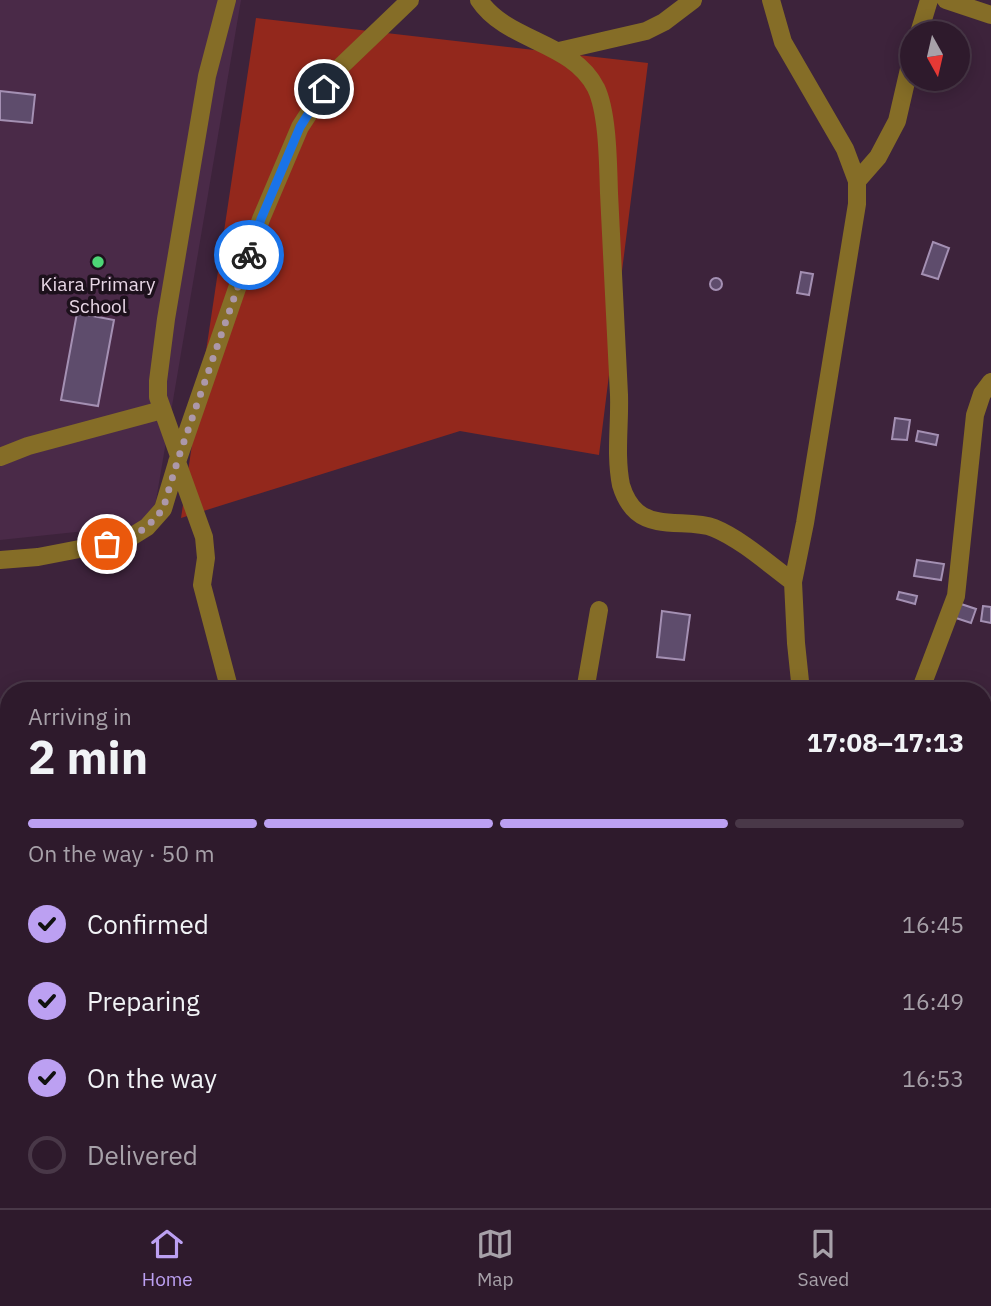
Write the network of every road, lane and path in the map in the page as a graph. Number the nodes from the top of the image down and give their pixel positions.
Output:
1 (227, 0) edge
2 (406, 0) edge
3 (479, 0) edge
4 (693, 0) edge
5 (771, 0) edge
6 (929, 0) edge
7 (946, 0) edge
8 (991, 15) edge
9 (923, 21) edge
10 (559, 51) junction
11 (904, 91) edge
12 (857, 181) junction
13 (991, 382) edge
14 (162, 410) junction
15 (0, 457) edge
16 (178, 459) junction
17 (0, 560) edge
18 (793, 582) junction
19 (599, 610) dead end
20 (228, 682) edge
21 (587, 682) edge
22 (800, 682) edge
23 (923, 682) edge

1 - 14 street
2 - 16 street
3 - 10 street
4 - 10 street
5 - 12 street
6 - 9 street
7 - 8 street
10 - 18 street
11 - 12 street
12 - 18 street
13 - 23 street
14 - 15 street
14 - 16 street
16 - 17 street
16 - 20 street
18 - 22 street
19 - 21 street

